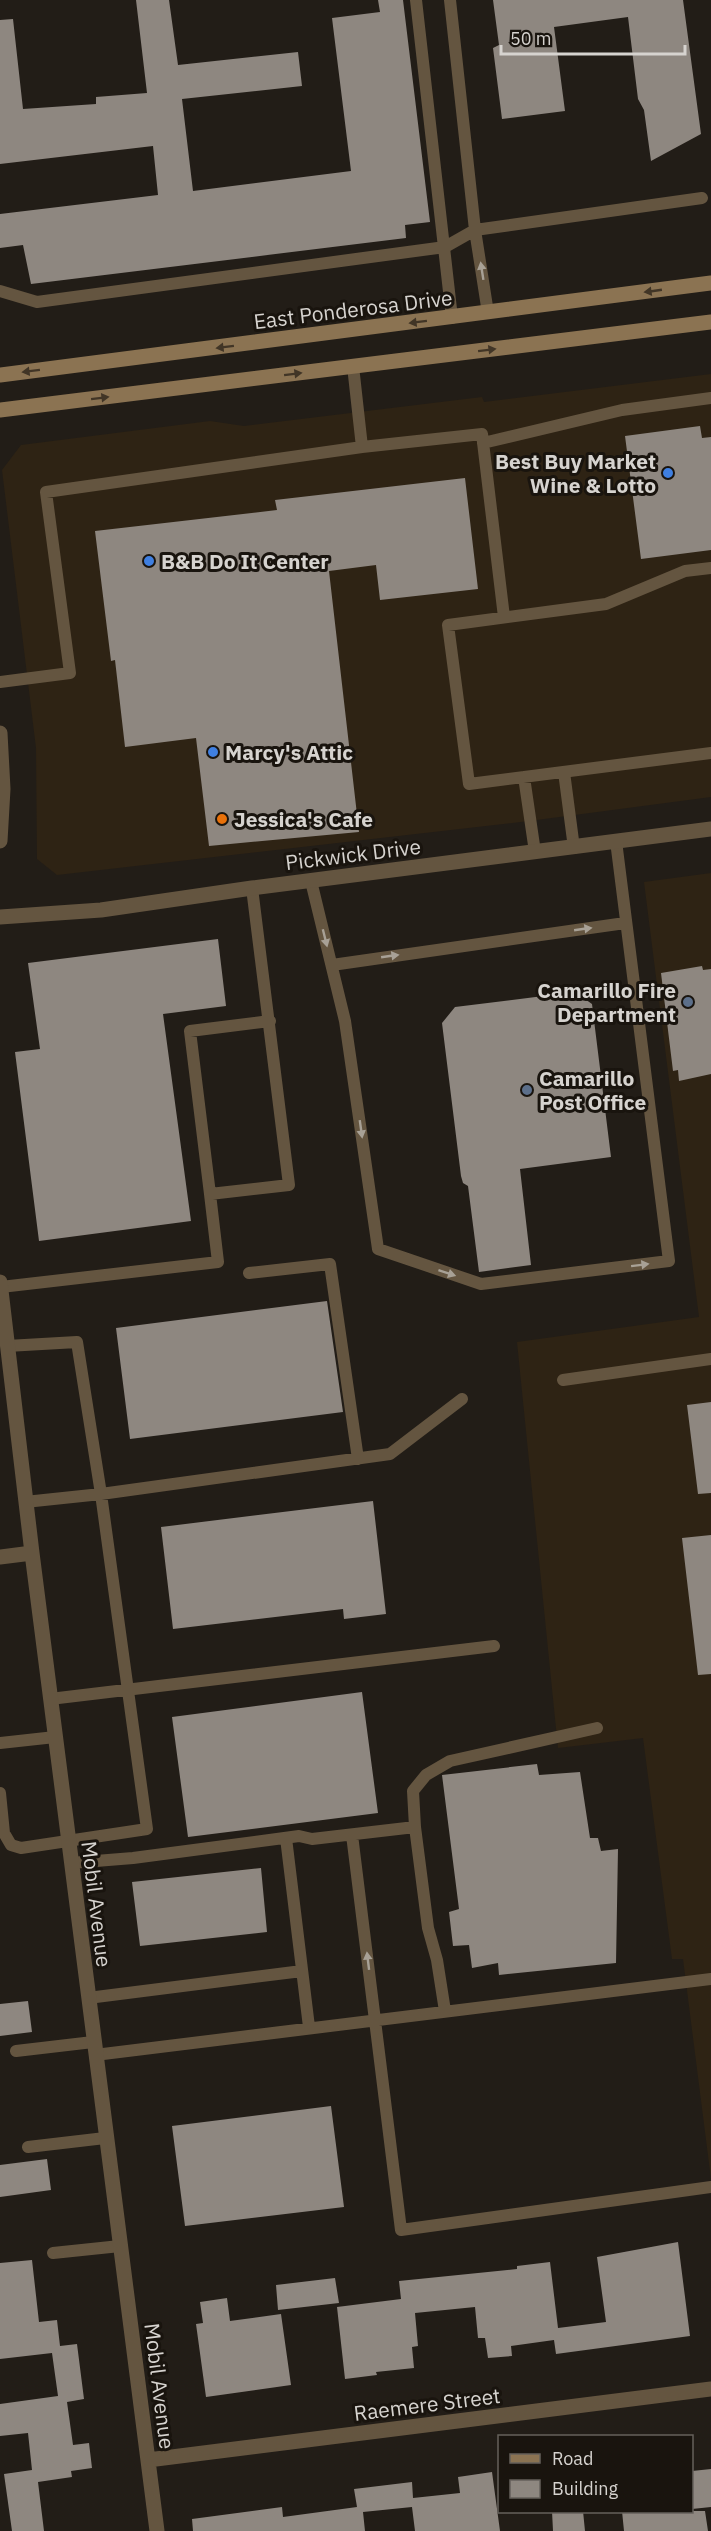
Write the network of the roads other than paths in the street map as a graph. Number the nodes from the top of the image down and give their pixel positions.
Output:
1 (416, 0) edge
2 (450, 0) edge
3 (702, 198) dead end
4 (475, 230) junction
5 (445, 247) junction
6 (711, 284) edge
7 (0, 291) edge
8 (488, 313) junction
9 (452, 318) junction
10 (711, 322) edge
11 (353, 366) junction
12 (0, 375) edge
13 (711, 398) edge
14 (0, 410) edge
15 (483, 443) junction
16 (362, 447) junction
17 (711, 568) edge
18 (504, 617) junction
19 (0, 682) edge
20 (0, 733) edge
21 (711, 753) edge
22 (564, 772) junction
23 (524, 777) junction
24 (711, 829) edge
25 (0, 841) edge
26 (616, 841) junction
27 (574, 848) junction
28 (535, 852) junction
29 (311, 881) junction
30 (252, 888) junction
31 (0, 917) edge
32 (625, 923) junction
33 (332, 965) junction
34 (270, 1021) junction
35 (210, 1194) junction
36 (249, 1273) dead end
37 (0, 1282) edge
38 (1, 1287) edge
39 (5, 1356) edge
40 (711, 1359) edge
41 (563, 1380) dead end
42 (462, 1399) dead end
43 (358, 1459) junction
44 (101, 1494) junction
45 (25, 1502) junction
46 (32, 1553) junction
47 (0, 1557) edge
48 (494, 1646) dead end
49 (128, 1688) junction
50 (50, 1699) junction
51 (597, 1728) dead end
52 (55, 1737) junction
53 (0, 1743) edge
54 (0, 1793) edge
55 (416, 1827) junction
56 (352, 1835) junction
57 (286, 1838) junction
58 (68, 1841) junction
59 (71, 1863) junction
60 (302, 1971) junction
61 (711, 1978) edge
62 (88, 1998) junction
63 (445, 2011) junction
64 (375, 2019) junction
65 (309, 2028) junction
66 (94, 2048) junction
67 (16, 2051) dead end
68 (105, 2138) junction
69 (28, 2147) dead end
70 (711, 2187) edge
71 (120, 2246) junction
72 (53, 2253) dead end
73 (711, 2390) edge
74 (148, 2460) junction
75 (157, 2531) edge

1 - 5 lane
2 - 4 lane
3 - 4 lane
4 - 5 lane
8 -> 4 lane
5 - 7 lane
5 - 9 lane
6 -> 8 main road, East Ponderosa Drive
8 - 9 main road, East Ponderosa Drive
9 -> 12 main road, East Ponderosa Drive
11 -> 10 main road
14 -> 11 main road
11 - 16 lane
13 - 15 lane
15 - 16 lane
15 - 18 lane
16 - 19 lane
17 - 18 lane
18 - 23 lane
20 - 25 street
21 - 22 lane
22 - 23 lane
22 - 27 lane
23 - 28 lane
24 - 26 street, Pickwick Drive
26 - 27 street, Pickwick Drive
26 - 32 lane
27 - 28 street, Pickwick Drive
28 - 29 street, Pickwick Drive
29 - 30 street, Pickwick Drive
29 -> 33 lane
30 - 31 street, Pickwick Drive
30 - 34 lane
33 -> 32 lane
33 -> 32 lane
34 - 35 lane
34 - 35 lane
35 - 38 lane
36 - 43 lane
37 - 38 street, Mobil Avenue
38 - 39 street, Mobil Avenue
39 - 44 lane
39 - 45 street, Mobil Avenue
40 - 41 lane
42 - 43 lane
43 - 44 lane
44 - 45 lane
44 - 49 lane
45 - 46 street, Mobil Avenue
46 - 47 street
46 - 50 street, Mobil Avenue
48 - 49 lane
49 - 50 lane
49 - 58 lane
50 - 52 street, Mobil Avenue
51 - 55 lane
52 - 53 lane
52 - 58 street, Mobil Avenue
54 - 58 lane
55 - 56 lane
55 - 63 lane
56 - 57 lane
64 -> 56 lane
57 - 59 lane
57 - 60 lane
58 - 59 street, Mobil Avenue
59 - 62 street, Mobil Avenue
60 - 62 lane
60 - 65 lane
61 - 63 lane
62 - 66 street, Mobil Avenue
63 - 64 lane
64 - 65 lane
64 - 70 lane
65 - 66 lane
66 - 67 lane
66 - 68 street, Mobil Avenue
68 - 69 lane
68 - 71 street, Mobil Avenue
71 - 72 lane
71 - 74 street, Mobil Avenue
73 - 74 street, Raemere Street
74 - 75 street, Mobil Avenue

